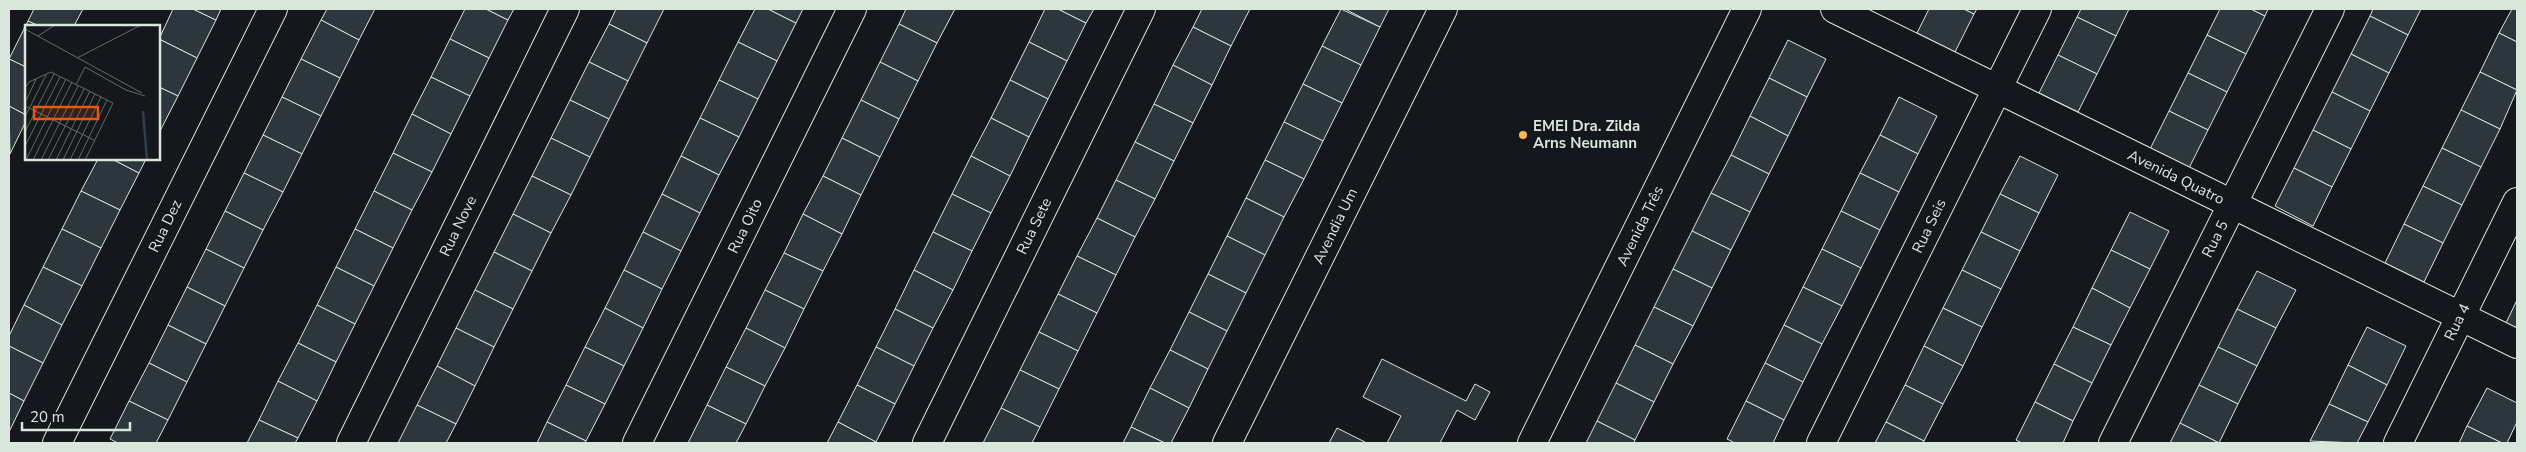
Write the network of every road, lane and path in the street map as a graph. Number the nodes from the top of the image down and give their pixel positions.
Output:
1 (273, 9) edge
2 (565, 9) edge
3 (852, 9) edge
4 (1141, 9) edge
5 (1443, 9) edge
6 (1748, 9) edge
7 (1835, 9) edge
8 (2037, 9) edge
9 (2330, 9) edge
10 (1997, 89) junction
11 (2517, 202) edge
12 (2232, 204) junction
13 (2460, 316) junction
14 (2517, 344) edge
15 (57, 443) edge
16 (351, 443) edge
17 (637, 443) edge
18 (927, 443) edge
19 (1227, 443) edge
20 (1532, 443) edge
21 (1821, 443) edge
22 (2113, 443) edge
23 (2398, 443) edge

1 - 15 street, Rua Dez
2 - 16 street, Rua Nove
3 - 17 street, Rua Oito
4 - 18 street, Rua Sete
5 - 19 street, Avendia Um
6 - 20 street, Avenida Três
7 - 10 street, Avenida Quatro
8 - 10 street, Rua Seis
9 - 12 street, Rua 5
10 - 12 street, Avenida Quatro
10 - 21 street, Rua Seis
11 - 13 street, Rua 4
12 - 13 street, Avenida Quatro
12 - 22 street, Rua 5
13 - 14 street, Avenida Quatro
13 - 23 street, Rua 4

